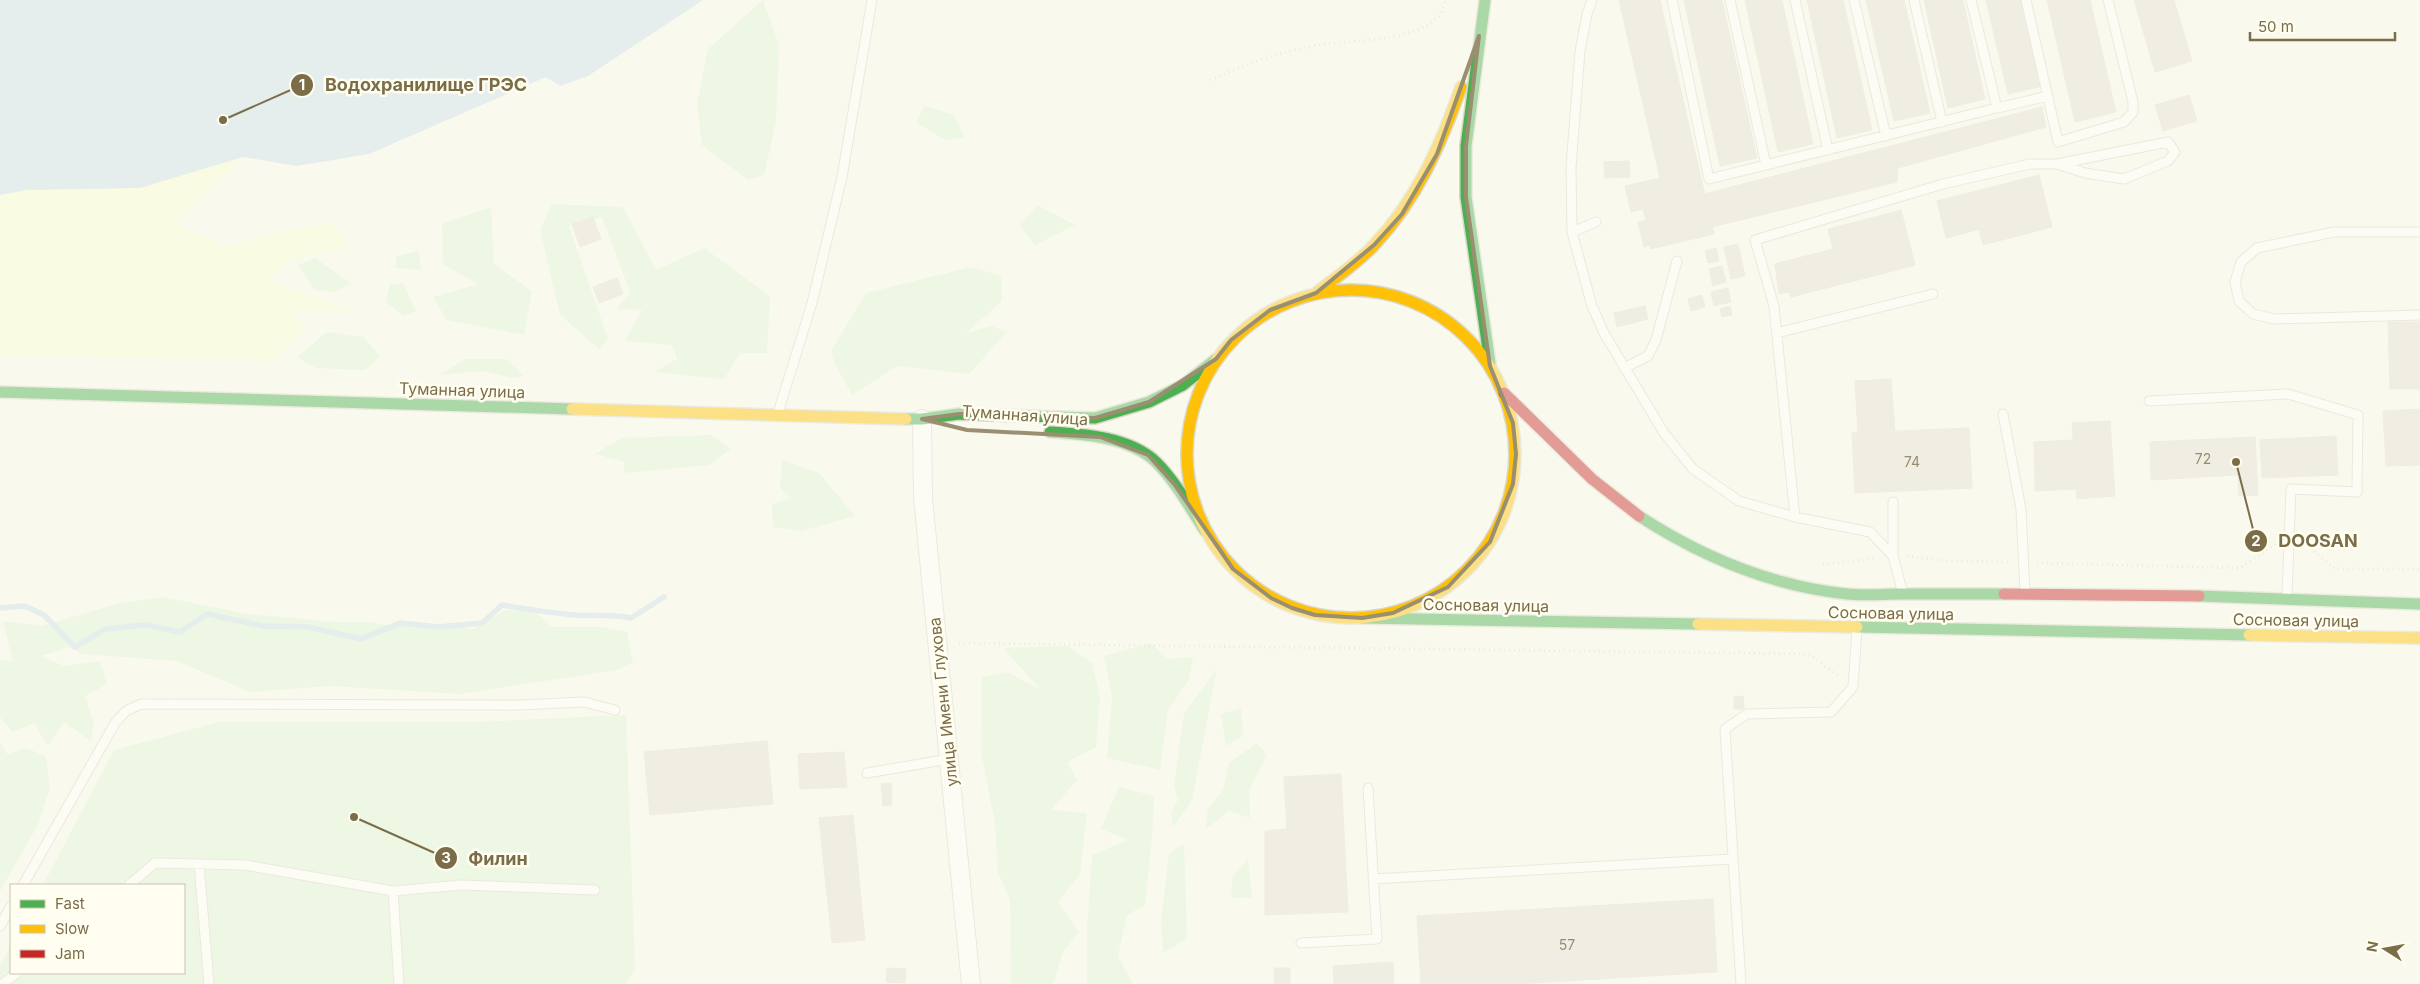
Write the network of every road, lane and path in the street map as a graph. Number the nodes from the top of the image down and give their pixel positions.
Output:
1 (872, 0) edge
2 (1446, 0) edge
3 (1484, 0) edge
4 (1592, 0) edge
5 (1672, 0) edge
6 (1730, 0) edge
7 (1795, 0) edge
8 (1854, 0) edge
9 (1914, 0) edge
10 (1971, 0) edge
11 (2026, 0) edge
12 (2108, 0) edge
13 (1479, 36) junction
14 (1210, 80) dead end
15 (2048, 96) junction
16 (1997, 108) junction
17 (1942, 122) junction
18 (1886, 136) junction
19 (1828, 150) junction
20 (2057, 164) junction
21 (1766, 165) junction
22 (1596, 222) dead end
23 (1572, 232) junction
24 (2420, 232) edge
25 (1677, 261) dead end
26 (1316, 293) junction
27 (1933, 294) dead end
28 (2420, 315) edge
29 (1778, 333) junction
30 (1216, 360) junction
31 (1490, 366) junction
32 (1624, 368) junction
33 (0, 392) edge
34 (1504, 393) junction
35 (2149, 401) dead end
36 (2003, 414) dead end
37 (777, 415) junction
38 (922, 419) junction
39 (958, 428) dead end
40 (1042, 432) dead end
41 (1892, 502) dead end
42 (1795, 517) junction
43 (1205, 531) junction
44 (2289, 543) junction
45 (1893, 556) junction
46 (2022, 563) junction
47 (2420, 568) edge
48 (1814, 590) junction
49 (2025, 594) junction
50 (1904, 595) junction
51 (2287, 598) junction
52 (2420, 604) edge
53 (1362, 618) junction
54 (1810, 628) junction
55 (1857, 629) junction
56 (2420, 638) edge
57 (959, 643) dead end
58 (1810, 654) junction
59 (1853, 687) junction
60 (615, 710) dead end
61 (949, 759) junction
62 (867, 773) dead end
63 (1368, 788) dead end
64 (1733, 860) junction
65 (199, 864) junction
66 (1373, 879) junction
67 (24, 884) edge
68 (131, 884) edge
69 (595, 890) dead end
70 (393, 891) junction
71 (10, 908) edge
72 (0, 926) edge
73 (1301, 943) dead end
74 (16, 974) edge
75 (2, 984) edge
76 (209, 984) edge
77 (399, 984) edge
78 (971, 984) edge
79 (1741, 984) edge

1 - 37 lane
2 - 14 path
3 - 13 main road
4 - 23 lane
5 - 21 lane
6 - 21 lane
7 - 19 lane
8 - 18 lane
9 - 17 lane
10 - 16 lane
11 - 15 lane
12 - 15 lane
13 - 26 main road
13 - 31 main road
15 - 16 lane
16 - 17 lane
17 - 18 lane
18 - 19 lane
19 - 21 lane
20 - 20 lane
20 - 29 lane
22 - 23 lane
23 - 32 lane
24 - 28 lane
25 - 32 lane
26 - 30 main road
26 - 31 main road
27 - 29 lane
29 - 42 lane
30 - 38 main road, Туманная улица
30 - 43 main road
31 - 34 main road
32 - 42 lane
33 - 37 main road, Туманная улица
34 - 48 main road, Сосновая улица
34 - 53 main road
35 - 44 lane
36 - 46 lane
37 - 38 main road, Туманная улица
38 - 39 main road, Туманная улица
38 - 61 street, улица Имени Глухова
40 - 43 main road, Туманная улица
41 - 45 lane
42 - 45 lane
43 - 53 main road
44 - 46 path
44 - 47 path
44 - 51 lane
45 - 46 path
45 - 48 path
45 - 50 lane
46 - 49 lane
48 - 50 main road, Сосновая улица
49 - 50 main road, Сосновая улица
49 - 51 main road, Сосновая улица
51 - 52 main road, Сосновая улица
53 - 54 main road, Сосновая улица
54 - 55 main road, Сосновая улица
54 - 58 path
55 - 56 main road, Сосновая улица
55 - 59 lane
57 - 58 path
58 - 59 path
59 - 64 lane
60 - 67 lane
61 - 62 lane
61 - 78 street, улица Имени Глухова
63 - 66 lane
64 - 66 lane
64 - 79 lane
65 - 68 lane
65 - 70 lane
65 - 76 lane
66 - 73 lane
69 - 70 lane
70 - 77 lane
71 - 72 lane
74 - 75 lane

